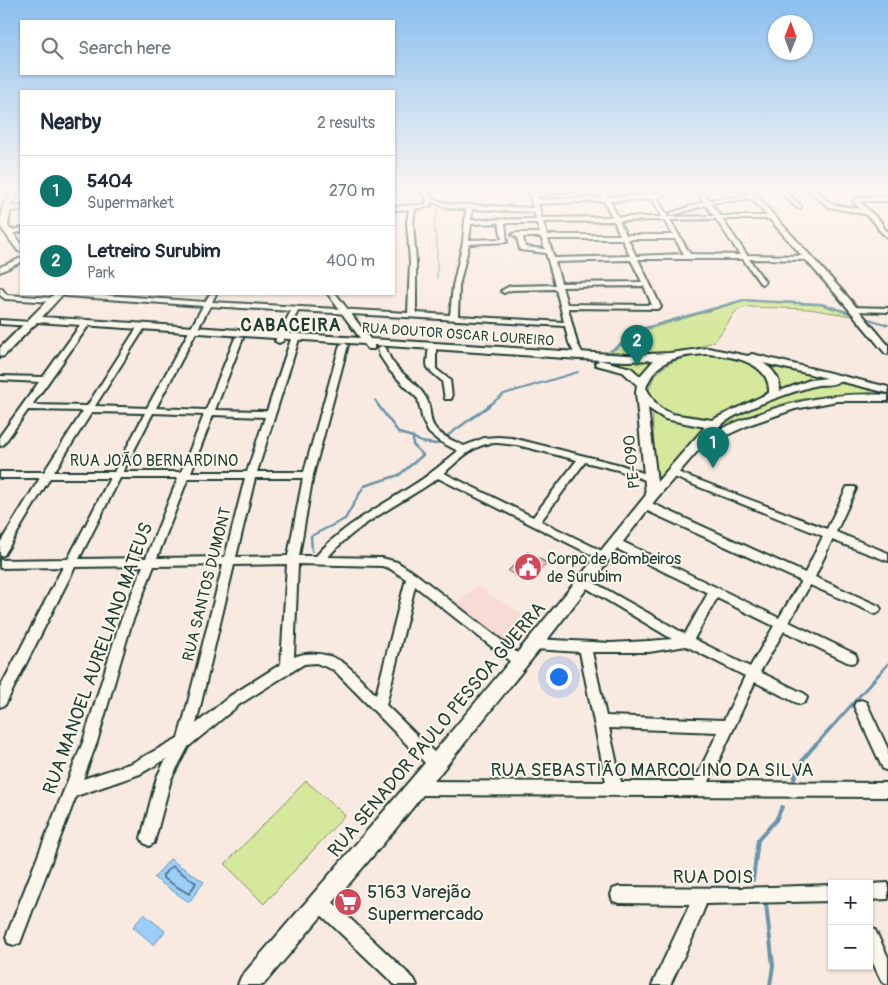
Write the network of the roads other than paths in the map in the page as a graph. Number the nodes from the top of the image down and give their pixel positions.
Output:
1 (520, 235) edge
2 (10, 236) edge
3 (411, 236) edge
4 (466, 236) edge
5 (504, 236) edge
6 (516, 236) edge
7 (544, 236) joint
8 (676, 236) joint
9 (731, 236) edge
10 (788, 236) edge
11 (624, 237) junction
12 (504, 239) junction
13 (466, 242) junction
14 (20, 248) edge
15 (548, 251) junction
16 (688, 256) junction
17 (746, 258) junction
18 (808, 258) junction
19 (634, 259) junction
20 (20, 260) edge
21 (551, 260) junction
22 (0, 270) edge
23 (762, 282) dead end
24 (646, 284) junction
25 (559, 286) junction
26 (0, 290) edge
27 (504, 291) dead end
28 (80, 295) edge
29 (213, 295) edge
30 (333, 295) edge
31 (56, 296) edge
32 (208, 304) junction
33 (564, 306) junction
34 (296, 309) junction
35 (888, 310) edge
36 (855, 311) junction
37 (346, 312) junction
38 (412, 316) junction
39 (454, 318) junction
40 (34, 321) junction
41 (0, 322) edge
42 (568, 324) junction
43 (85, 325) junction
44 (141, 328) junction
45 (193, 332) junction
46 (240, 338) junction
47 (280, 338) junction
48 (295, 339) junction
49 (344, 345) junction
50 (370, 345) junction
51 (382, 348) junction
52 (432, 348) junction
53 (888, 351) edge
54 (735, 353) junction
55 (0, 354) edge
56 (580, 356) junction
57 (669, 356) junction
58 (0, 378) edge
59 (45, 380) junction
60 (641, 386) junction
61 (874, 386) junction
62 (888, 390) edge
63 (448, 397) dead end
64 (888, 398) edge
65 (761, 402) junction
66 (26, 407) junction
67 (89, 409) junction
68 (150, 411) junction
69 (210, 413) junction
70 (270, 414) junction
71 (714, 424) junction
72 (0, 443) edge
73 (697, 445) junction
74 (464, 450) junction
75 (583, 458) junction
76 (672, 473) junction
77 (117, 474) junction
78 (437, 474) junction
79 (0, 475) edge
80 (47, 475) junction
81 (251, 475) junction
82 (308, 475) junction
83 (185, 476) junction
84 (648, 478) junction
85 (852, 489) dead end
86 (648, 500) junction
87 (534, 523) junction
88 (830, 536) junction
89 (615, 543) junction
90 (0, 552) edge
91 (604, 556) junction
92 (888, 557) edge
93 (293, 560) junction
94 (319, 560) junction
95 (229, 561) junction
96 (151, 562) junction
97 (0, 564) edge
98 (72, 564) junction
99 (412, 576) junction
100 (808, 579) junction
101 (584, 581) junction
102 (715, 591) junction
103 (874, 609) dead end
104 (784, 623) junction
105 (687, 642) junction
106 (535, 644) junction
107 (585, 647) junction
108 (851, 658) dead end
109 (520, 662) junction
110 (287, 667) junction
111 (754, 673) junction
112 (800, 698) dead end
113 (0, 701) edge
114 (862, 706) dead end
115 (379, 708) junction
116 (601, 722) junction
117 (729, 726) junction
118 (183, 742) junction
119 (436, 764) junction
120 (888, 764) edge
121 (416, 788) junction
122 (615, 789) junction
123 (698, 789) junction
124 (72, 790) junction
125 (888, 790) edge
126 (149, 838) dead end
127 (888, 891) edge
128 (873, 892) edge
129 (828, 893) edge
130 (619, 895) dead end
131 (701, 896) junction
132 (319, 901) junction
133 (14, 937) dead end
134 (873, 944) edge
135 (888, 976) edge
136 (249, 985) edge
137 (408, 985) edge
138 (661, 985) edge

1 - 15 street
2 - 14 main road
3 - 38 street
4 - 13 street
5 - 12 street
6 - 12 street
7 - 11 street
7 - 15 street
8 - 11 street
8 - 16 street
9 - 17 street
10 - 18 main road
11 - 19 street
12 - 13 street
13 - 39 street
15 - 21 street
16 - 17 street
16 - 19 street
17 - 18 street
17 - 23 street
18 - 36 main road
19 - 21 street
19 - 24 street
20 - 22 street
21 - 25 street
24 - 25 street
24 - 33 street
25 - 27 street
25 - 33 street
26 - 31 street
28 - 32 street
29 - 32 street
30 - 37 main road
31 - 40 main road
32 - 34 street
32 - 45 street
33 - 42 street
34 - 37 street
34 - 47 street
35 - 36 street
36 - 53 main road
37 - 38 street
37 - 50 main road
38 - 39 street
39 - 42 street
40 - 41 street
40 - 43 main road, RUA DOUTOR OSCAR LOUREIRO
40 - 55 main road
42 - 56 street
43 - 44 main road, RUA DOUTOR OSCAR LOUREIRO
43 - 59 street
44 - 45 main road, RUA DOUTOR OSCAR LOUREIRO
44 - 67 street
45 - 46 main road, RUA DOUTOR OSCAR LOUREIRO
45 - 47 main road, RUA DOUTOR OSCAR LOUREIRO
45 - 68 street
46 - 47 main road, RUA DOUTOR OSCAR LOUREIRO
46 - 69 street, RUA MANOEL AURELIANO MATEUS
47 - 48 main road, RUA DOUTOR OSCAR LOUREIRO
48 - 49 main road, RUA DOUTOR OSCAR LOUREIRO
48 - 50 main road, RUA DOUTOR OSCAR LOUREIRO
48 - 70 street, RUA SANTOS DUMONT
49 - 50 main road, RUA DOUTOR OSCAR LOUREIRO
49 - 82 street
50 - 51 main road, RUA DOUTOR OSCAR LOUREIRO
50 - 52 main road, RUA DOUTOR OSCAR LOUREIRO
51 - 52 main road, RUA DOUTOR OSCAR LOUREIRO
51 - 74 street
52 - 56 main road, RUA DOUTOR OSCAR LOUREIRO
52 - 60 main road, RUA DOUTOR OSCAR LOUREIRO
52 - 63 street
54 - 57 main road, PE-090
54 - 61 main road, PE-090
54 - 65 main road, PE-090
56 - 57 main road, RUA DOUTOR OSCAR LOUREIRO
57 - 60 main road, PE-090
58 - 59 street
59 - 66 street
60 - 71 main road, RUA DOUTOR OSCAR LOUREIRO
60 - 84 main road, PE-090 / PE-090
61 - 62 main road, PE-090
61 - 65 main road, PE-090
64 - 73 main road, PE-090
65 - 71 main road, PE-090
66 - 67 street
66 - 72 street
67 - 68 street
67 - 80 street
68 - 69 street
68 - 77 street
69 - 70 street
69 - 83 street, RUA MANOEL AURELIANO MATEUS
70 - 81 street, RUA SANTOS DUMONT
71 - 73 main road, PE-090 / PE-090
73 - 76 main road, PE-090 / PE-090
74 - 75 street
74 - 78 street
75 - 84 street
75 - 87 street
76 - 86 main road, PE-090 / PE-090
76 - 88 street
77 - 80 street, RUA JOÃO BERNARDINO
77 - 83 street, RUA JOÃO BERNARDINO
77 - 98 street
78 - 87 street
78 - 94 street
79 - 80 street, RUA JOÃO BERNARDINO
80 - 90 street
81 - 82 street, RUA JOÃO BERNARDINO
81 - 83 street, RUA JOÃO BERNARDINO
81 - 95 street, RUA SANTOS DUMONT
82 - 93 street
83 - 96 street, RUA MANOEL AURELIANO MATEUS
84 - 86 main road, PE-090 / PE-090
85 - 88 street
86 - 89 main road, RUA SENADOR PAULO PESSOA GUERRA / PE-090
86 - 100 street
87 - 91 street
88 - 92 street
88 - 100 street
89 - 91 main road, RUA SENADOR PAULO PESSOA GUERRA / PE-090
89 - 102 street
91 - 101 main road, RUA SENADOR PAULO PESSOA GUERRA / PE-090
93 - 94 street
93 - 95 street
93 - 110 street
94 - 99 street
95 - 96 street
95 - 118 street, RUA SANTOS DUMONT
96 - 98 street
96 - 124 street, RUA MANOEL AURELIANO MATEUS
97 - 98 street
98 - 113 street
99 - 109 street
99 - 115 street
100 - 103 street
100 - 104 street
101 - 105 street
101 - 106 main road, RUA SENADOR PAULO PESSOA GUERRA / PE-090
102 - 104 street
102 - 105 street
104 - 108 street
104 - 111 street
105 - 107 street
105 - 111 street
106 - 107 street
106 - 109 main road, RUA SENADOR PAULO PESSOA GUERRA / PE-090
107 - 116 street
109 - 119 main road, RUA SENADOR PAULO PESSOA GUERRA / PE-090
110 - 115 street
110 - 118 street
111 - 112 street
111 - 117 street
114 - 120 street
115 - 119 street
116 - 117 street
116 - 122 street
117 - 123 street
118 - 124 street
118 - 126 street, RUA SANTOS DUMONT
119 - 121 main road, RUA SENADOR PAULO PESSOA GUERRA / PE-090
121 - 122 street, RUA SEBASTIÃO MARCOLINO DA SILVA
121 - 132 main road, RUA SENADOR PAULO PESSOA GUERRA / PE-090
122 - 123 street, RUA SEBASTIÃO MARCOLINO DA SILVA
123 - 125 street, RUA SEBASTIÃO MARCOLINO DA SILVA
124 - 133 street, RUA MANOEL AURELIANO MATEUS
127 - 128 street
129 - 131 street, RUA DOIS
130 - 131 street, RUA DOIS
131 - 138 street
132 - 136 main road, RUA SENADOR PAULO PESSOA GUERRA / PE-090
132 - 137 street
134 - 135 street

